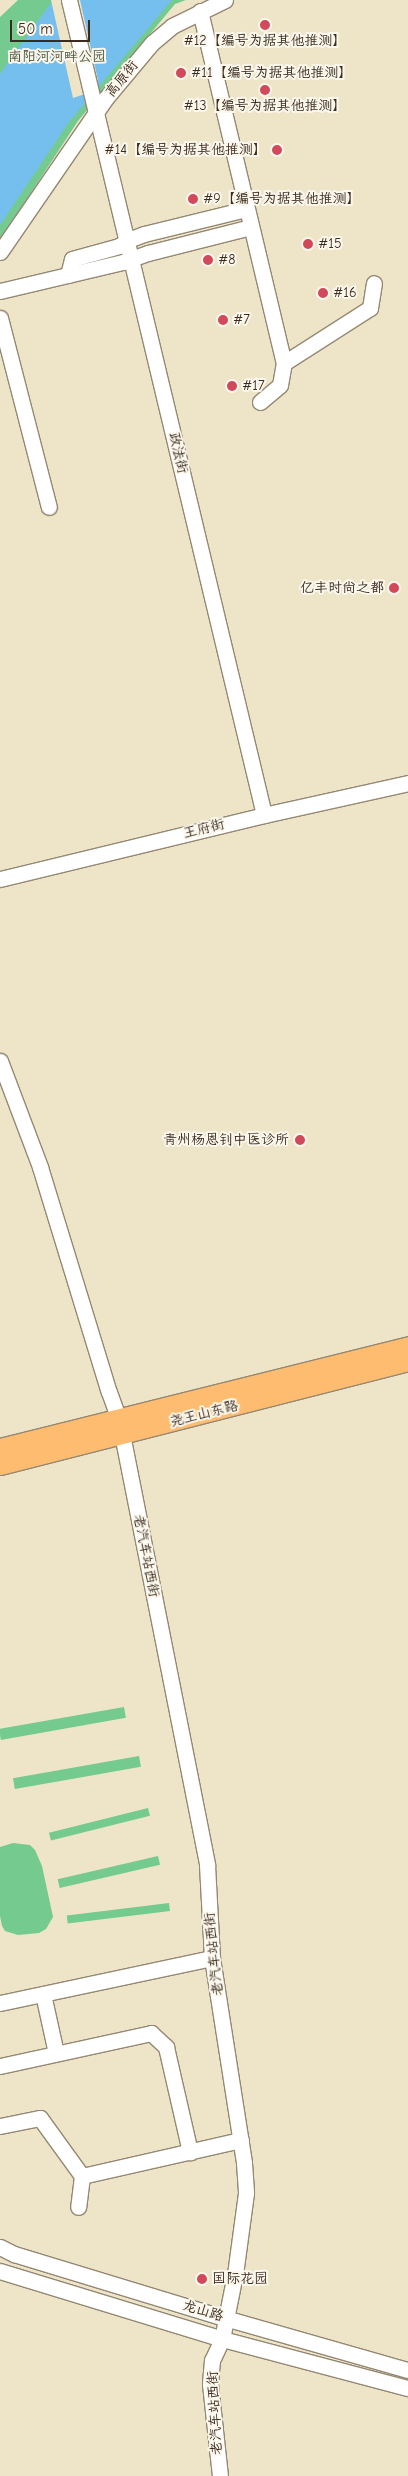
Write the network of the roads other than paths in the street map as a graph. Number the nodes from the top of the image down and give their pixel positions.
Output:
1 (69, 0) edge
2 (225, 0) edge
3 (200, 11) junction
4 (96, 112) junction
5 (246, 209) junction
6 (251, 227) junction
7 (128, 240) junction
8 (0, 252) edge
9 (132, 258) junction
10 (68, 274) junction
11 (374, 283) dead end
12 (0, 291) edge
13 (0, 318) edge
14 (284, 363) junction
15 (260, 402) dead end
16 (49, 507) dead end
17 (408, 783) edge
18 (264, 815) junction
19 (0, 879) edge
20 (0, 1061) edge
21 (408, 1346) edge
22 (408, 1361) edge
23 (121, 1427) junction
24 (0, 1448) edge
25 (0, 1464) edge
26 (212, 1958) junction
27 (43, 1994) junction
28 (0, 2003) edge
29 (56, 2054) junction
30 (0, 2066) edge
31 (0, 2126) edge
32 (241, 2140) junction
33 (190, 2152) junction
34 (82, 2176) junction
35 (78, 2207) dead end
36 (0, 2247) edge
37 (14, 2254) junction
38 (0, 2271) edge
39 (225, 2318) junction
40 (222, 2339) junction
41 (408, 2370) edge
42 (408, 2388) edge
43 (220, 2476) edge

1 - 4 street, 政法街
2 - 3 street, 高原街
3 - 4 street, 高原街
3 - 5 street
4 - 7 street, 政法街
4 - 8 street, 高原街
5 - 6 street
5 - 7 street
6 - 9 street
6 - 14 street
7 - 9 street, 政法街
7 - 10 street
9 - 10 street
9 - 18 street, 政法街
10 - 12 street
11 - 14 street
13 - 16 street
14 - 15 street
17 - 18 street, 王府街
18 - 19 street, 王府街
20 - 23 street, 老汽车站西街
21 - 23 main road, 尧王山东路
22 - 23 main road, 尧王山东路
23 - 24 main road, 尧王山东路
23 - 25 main road, 尧王山东路
23 - 26 street, 老汽车站西街
26 - 27 street
26 - 32 street, 老汽车站西街
27 - 28 street
27 - 29 street
29 - 30 street
29 - 33 street
31 - 34 street
32 - 33 street
32 - 39 street, 老汽车站西街
33 - 34 street
34 - 35 street
36 - 37 street, 龙山路
37 - 38 street
37 - 39 street, 龙山路
38 - 40 street, 龙山路
39 - 40 street, 老汽车站西街
39 - 41 street, 龙山路
40 - 42 street, 龙山路
40 - 43 street, 老汽车站西街

